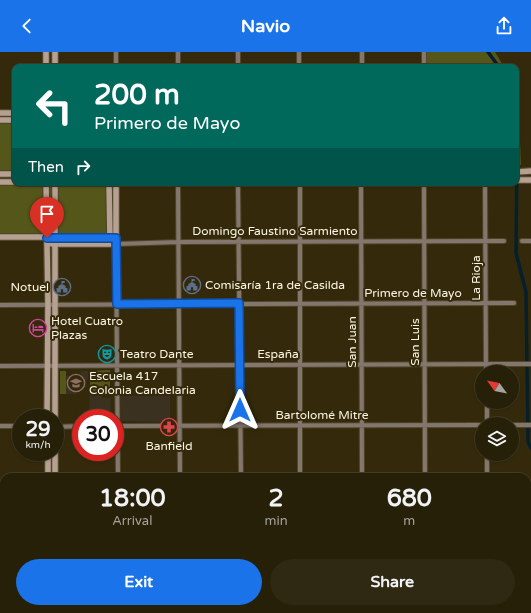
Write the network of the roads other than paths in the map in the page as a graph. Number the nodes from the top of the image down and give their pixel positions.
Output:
1 (46, 52) edge
2 (55, 52) edge
3 (116, 52) edge
4 (178, 52) edge
5 (238, 52) edge
6 (299, 52) edge
7 (362, 52) edge
8 (424, 52) edge
9 (46, 64) edge
10 (54, 64) edge
11 (116, 64) edge
12 (178, 64) edge
13 (238, 64) edge
14 (299, 64) edge
15 (362, 64) edge
16 (424, 64) edge
17 (0, 113) edge
18 (12, 113) edge
19 (0, 120) edge
20 (12, 120) edge
21 (519, 172) edge
22 (531, 172) edge
23 (0, 174) edge
24 (12, 174) edge
25 (519, 180) edge
26 (531, 180) edge
27 (0, 182) edge
28 (12, 182) edge
29 (46, 186) edge
30 (55, 186) edge
31 (109, 186) edge
32 (116, 186) edge
33 (178, 186) edge
34 (238, 186) edge
35 (300, 186) edge
36 (361, 186) edge
37 (424, 186) edge
38 (485, 186) edge
39 (0, 237) edge
40 (55, 237) junction
41 (47, 238) junction
42 (113, 238) junction
43 (486, 241) junction
44 (504, 241) dead end
45 (522, 241) dead end
46 (531, 241) edge
47 (179, 242) junction
48 (239, 242) junction
49 (300, 242) junction
50 (361, 242) junction
51 (424, 242) junction
52 (47, 244) junction
53 (55, 244) junction
54 (113, 244) junction
55 (239, 303) junction
56 (300, 303) junction
57 (362, 303) junction
58 (424, 303) junction
59 (486, 303) junction
60 (514, 303) dead end
61 (0, 304) edge
62 (48, 304) junction
63 (55, 304) junction
64 (117, 304) junction
65 (179, 304) junction
66 (239, 364) junction
67 (300, 364) junction
68 (362, 364) junction
69 (425, 364) junction
70 (486, 364) junction
71 (531, 364) edge
72 (118, 365) junction
73 (180, 365) junction
74 (0, 366) edge
75 (48, 366) junction
76 (55, 366) junction
77 (47, 409) edge
78 (55, 409) edge
79 (117, 409) edge
80 (240, 425) junction
81 (301, 425) junction
82 (362, 425) junction
83 (425, 425) junction
84 (475, 425) edge
85 (519, 425) edge
86 (531, 425) edge
87 (0, 426) edge
88 (12, 426) edge
89 (124, 426) edge
90 (180, 426) junction
91 (48, 461) edge
92 (55, 461) edge
93 (117, 461) edge
94 (487, 461) edge
95 (48, 473) edge
96 (55, 473) edge
97 (118, 473) edge
98 (180, 473) edge
99 (241, 473) edge
100 (300, 473) edge
101 (362, 473) edge
102 (425, 473) edge
103 (487, 473) edge

1 - 9 main road
2 - 10 main road
3 - 11 street
4 - 12 street
5 - 13 street
6 - 14 street
7 - 15 street
8 - 16 street
17 - 18 main road
19 - 20 main road
21 - 22 main road
23 - 24 main road
25 - 26 main road
27 - 28 main road
29 - 41 main road
30 - 40 main road
31 - 42 main road
32 - 42 main road
33 - 47 street
34 - 48 street
35 - 49 street
36 - 50 street, San Juan
37 - 51 street, San Luis
38 - 43 street, La Rioja
39 - 41 main road
40 - 41 main road
40 - 42 main road
40 - 53 main road
41 - 52 main road
42 - 54 main road
43 - 44 street, Domingo Faustino Sarmiento
43 - 51 street, Domingo Faustino Sarmiento
43 - 59 street, La Rioja
45 - 46 street
47 - 48 street, Domingo Faustino Sarmiento
47 - 54 street, Domingo Faustino Sarmiento
47 - 65 street
48 - 49 street, Domingo Faustino Sarmiento
48 - 55 street
49 - 50 street, Domingo Faustino Sarmiento
49 - 56 street
50 - 51 street, Domingo Faustino Sarmiento
50 - 57 street, San Juan
51 - 58 street, San Luis
52 - 53 main road, Domingo Faustino Sarmiento
52 - 62 main road
53 - 54 main road, Domingo Faustino Sarmiento
53 - 63 main road
54 - 64 street
55 - 56 street, Primero de Mayo
55 - 65 street, Primero de Mayo
55 - 66 street
56 - 57 street, Primero de Mayo
56 - 67 street
57 - 58 street, Primero de Mayo
57 - 68 street, San Juan
58 - 59 street, Primero de Mayo
58 - 69 street, San Luis
59 - 60 street, Primero de Mayo
59 - 70 street, La Rioja
61 - 62 street, Primero de Mayo
62 - 63 street, Primero de Mayo
62 - 75 main road
63 - 64 street, Primero de Mayo
63 - 76 main road
64 - 65 street, Primero de Mayo
64 - 72 street
65 - 73 street
66 - 67 street, España
66 - 73 street, España
66 - 80 street
67 - 68 street, España
67 - 81 street
68 - 69 street, España
68 - 82 street, San Juan
69 - 70 street, España
69 - 83 street, San Luis
70 - 71 street, España
72 - 73 street, España
72 - 76 street, España
72 - 79 street
73 - 90 street
74 - 75 street, España
75 - 76 street, España
75 - 77 main road
76 - 78 main road
80 - 81 street, Bartolomé Mitre
80 - 90 street, Bartolomé Mitre
80 - 99 street
81 - 82 street, Bartolomé Mitre
81 - 100 street
82 - 83 street, Bartolomé Mitre
82 - 101 street, San Juan
83 - 84 street, Bartolomé Mitre
83 - 102 street, San Luis
85 - 86 street
87 - 88 street
89 - 90 street, Bartolomé Mitre
90 - 98 street
91 - 95 main road
92 - 96 main road
93 - 97 street
94 - 103 street

